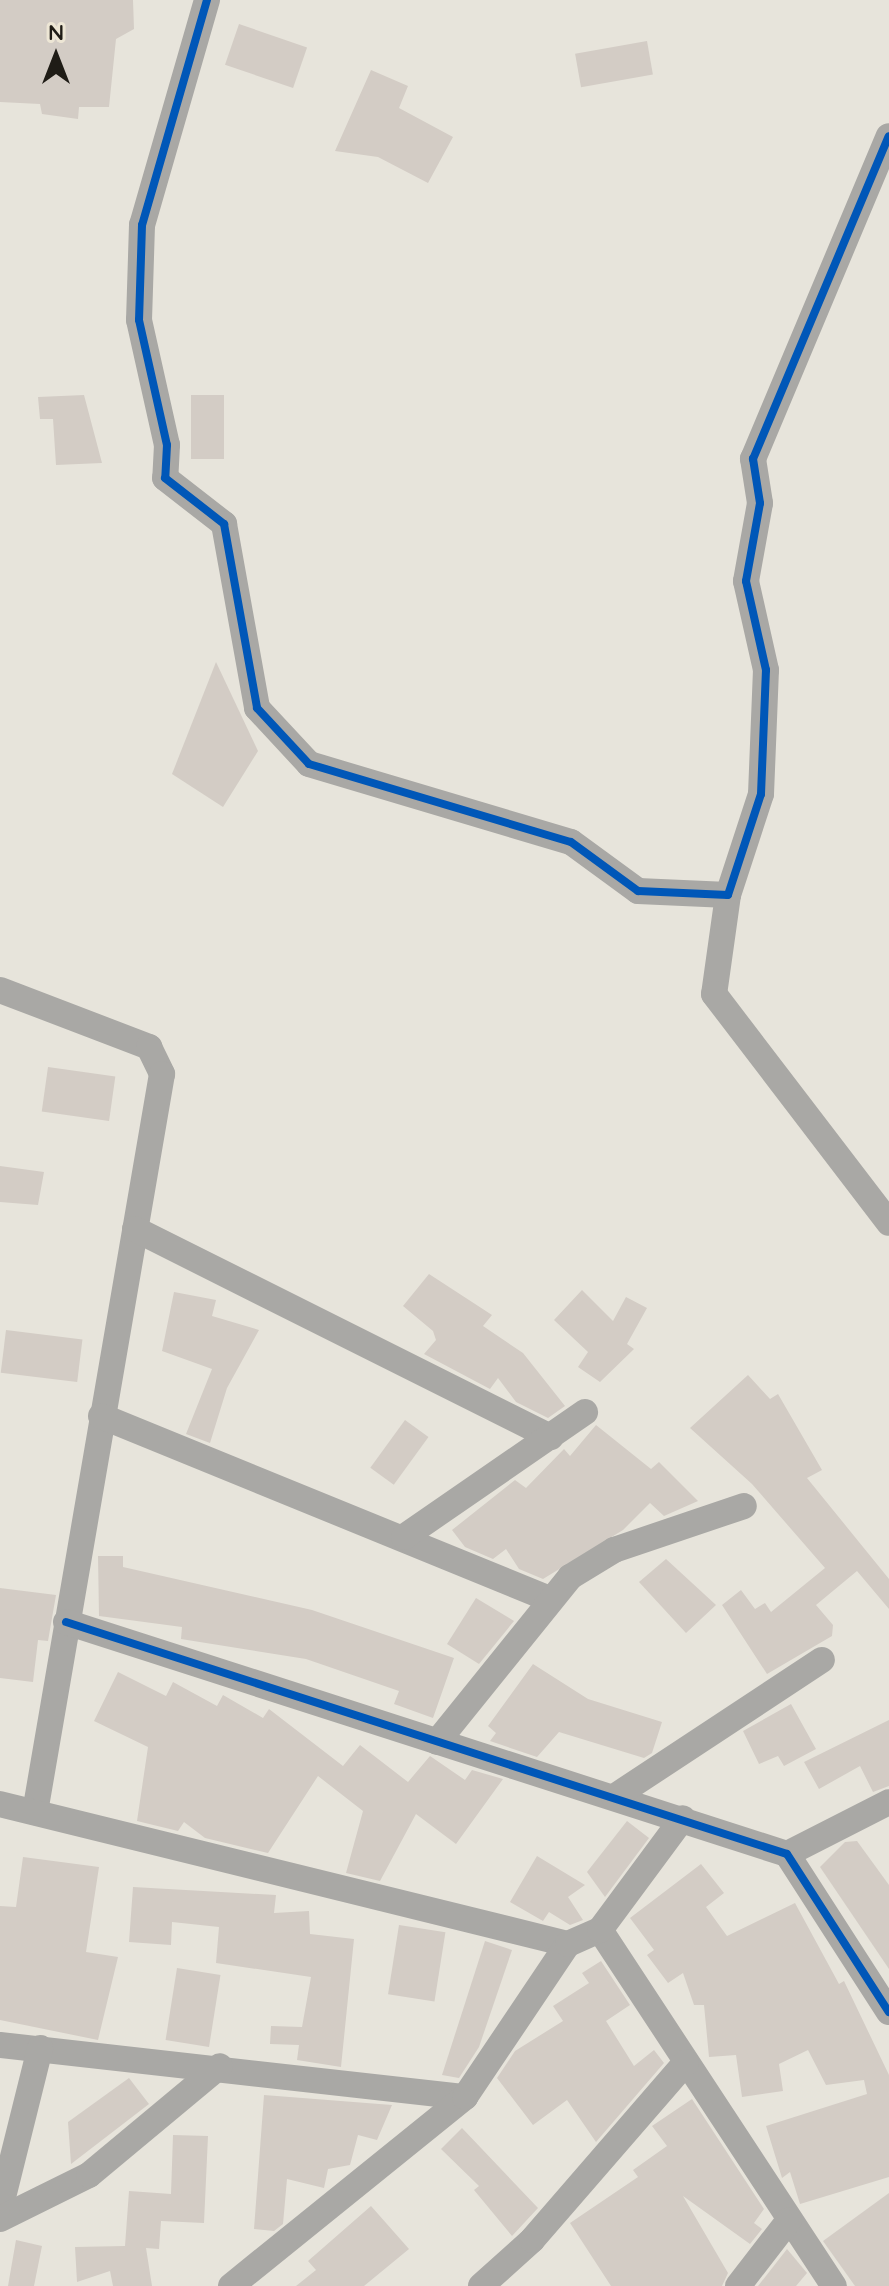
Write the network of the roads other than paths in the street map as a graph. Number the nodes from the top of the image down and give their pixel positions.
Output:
1 (207, 0) edge
2 (889, 136) edge
3 (728, 895) junction
4 (0, 990) edge
5 (889, 1223) edge
6 (135, 1229) junction
7 (585, 1412) dead end
8 (101, 1416) junction
9 (551, 1437) junction
10 (744, 1506) dead end
11 (404, 1537) junction
12 (547, 1598) junction
13 (66, 1622) junction
14 (822, 1660) dead end
15 (437, 1742) junction
16 (614, 1797) junction
17 (889, 1802) edge
18 (0, 1804) edge
19 (35, 1812) junction
20 (683, 1818) junction
21 (787, 1854) junction
22 (600, 1930) junction
23 (568, 1944) junction
24 (889, 2012) edge
25 (0, 2045) edge
26 (40, 2048) junction
27 (686, 2062) junction
28 (220, 2066) junction
29 (465, 2097) junction
30 (0, 2209) edge
31 (0, 2219) edge
32 (789, 2220) junction
33 (231, 2286) edge
34 (481, 2286) edge
35 (738, 2286) edge
36 (834, 2286) edge

1 - 3 street
2 - 3 street
3 - 5 street
4 - 6 street
6 - 8 street
6 - 9 street
7 - 9 street
8 - 11 street
8 - 13 street
9 - 11 street
10 - 12 street
11 - 12 street
12 - 15 street
13 - 15 street
13 - 19 street
14 - 16 street
15 - 16 street
16 - 20 street
17 - 21 street
18 - 19 street
19 - 23 street
20 - 21 street
20 - 22 street
21 - 24 street
22 - 23 street
22 - 27 street
23 - 29 street
25 - 26 street
26 - 28 street
26 - 30 street
27 - 32 street
27 - 34 street
28 - 29 street
28 - 31 street
29 - 33 street
32 - 35 street
32 - 36 street

